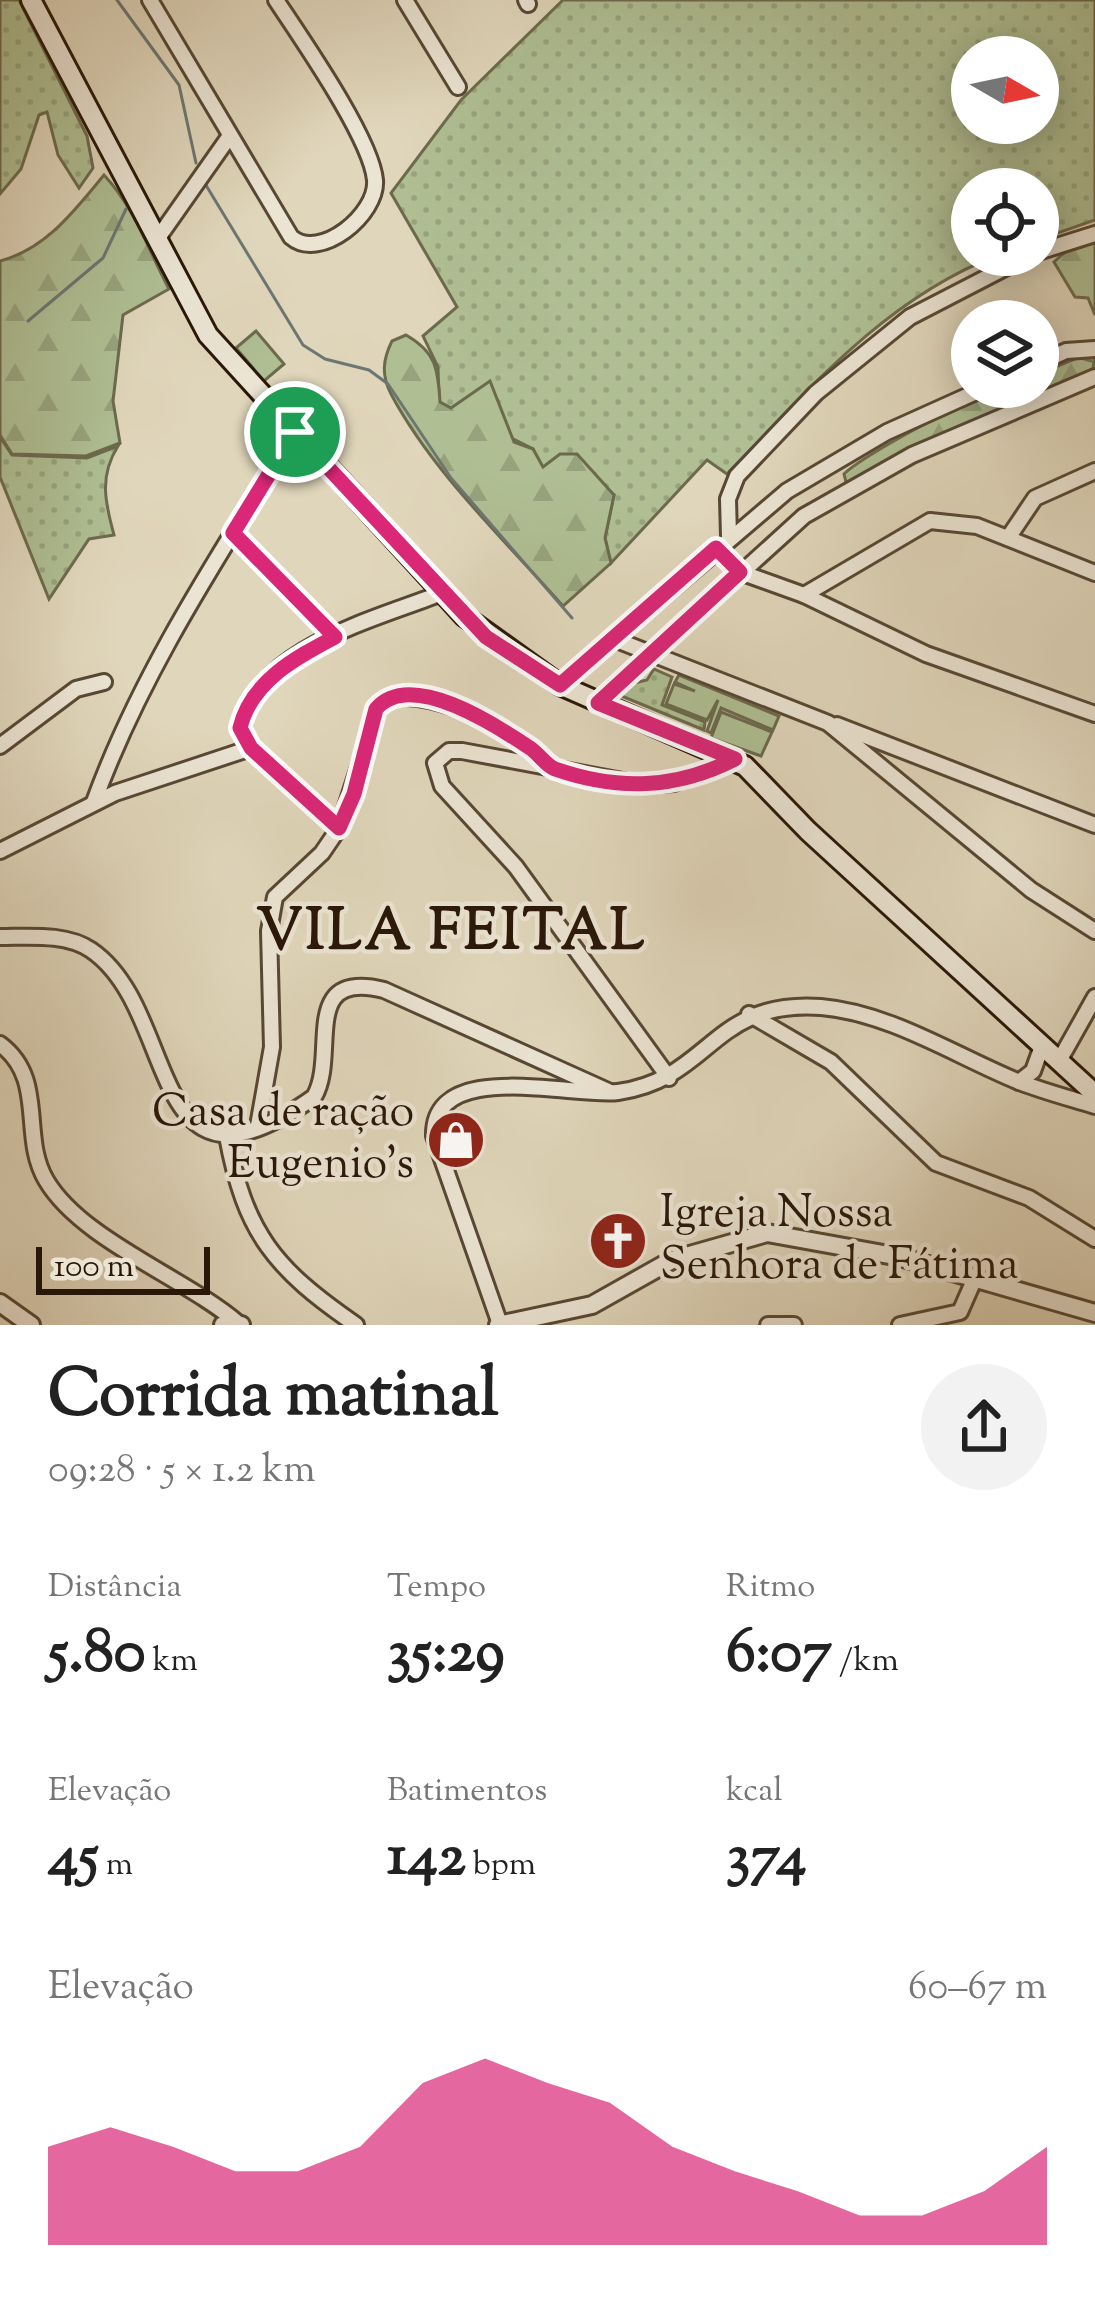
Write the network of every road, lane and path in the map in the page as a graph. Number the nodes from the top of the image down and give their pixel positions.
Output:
1 (31, 0) edge
2 (150, 0) edge
3 (276, 0) edge
4 (405, 0) edge
5 (458, 87) dead end
6 (229, 136) junction
7 (1095, 234) edge
8 (158, 238) junction
9 (1059, 245) edge
10 (989, 276) edge
11 (1095, 350) edge
12 (1059, 354) edge
13 (1095, 376) edge
14 (951, 404) edge
15 (295, 432) junction
16 (1095, 471) edge
17 (233, 533) junction
18 (729, 536) junction
19 (1008, 538) junction
20 (716, 548) junction
21 (740, 572) junction
22 (1095, 573) edge
23 (444, 592) junction
24 (804, 595) junction
25 (335, 637) junction
26 (614, 639) junction
27 (648, 655) junction
28 (104, 682) dead end
29 (560, 685) junction
30 (598, 703) junction
31 (1095, 714) edge
32 (827, 723) junction
33 (0, 746) edge
34 (251, 748) junction
35 (901, 748) junction
36 (735, 759) junction
37 (548, 767) junction
38 (888, 770) junction
39 (94, 802) junction
40 (1095, 825) edge
41 (339, 828) junction
42 (0, 850) edge
43 (1095, 932) edge
44 (0, 937) edge
45 (1095, 997) edge
46 (749, 1014) junction
47 (0, 1044) edge
48 (1042, 1046) junction
49 (1059, 1060) junction
50 (669, 1078) junction
51 (1019, 1082) junction
52 (613, 1093) junction
53 (1095, 1094) edge
54 (1095, 1106) edge
55 (258, 1126) junction
56 (227, 1136) junction
57 (1095, 1239) edge
58 (975, 1278) junction
59 (0, 1304) edge
60 (1095, 1313) edge
61 (240, 1324) edge
62 (31, 1325) edge
63 (223, 1325) edge
64 (356, 1325) edge
65 (499, 1325) edge
66 (768, 1325) edge
67 (794, 1325) edge
68 (900, 1325) edge

1 - 8 main road
2 - 6 street
3 - 6 street
4 - 5 street
6 - 8 street
7 - 9 street
8 - 15 main road
10 - 18 street
11 - 12 street
13 - 21 street
14 - 18 street
15 - 17 street
15 - 23 main road
16 - 19 street
17 - 25 street
17 - 39 street
18 - 20 street
19 - 22 street
19 - 24 street
20 - 21 street
20 - 26 street
21 - 24 street
21 - 27 street
23 - 25 street
23 - 29 main road
24 - 31 street
25 - 34 street
26 - 27 street
26 - 29 street
27 - 30 street
27 - 32 street
28 - 33 street
29 - 30 main road
30 - 36 main road
32 - 35 street
32 - 38 street
34 - 39 street
34 - 41 street
35 - 38 street
35 - 40 street
36 - 37 street
36 - 48 main road
37 - 41 street
37 - 50 street
38 - 43 street
39 - 42 street
41 - 55 street
44 - 56 street
45 - 49 street
46 - 50 street
46 - 51 street
46 - 57 street
47 - 61 street
48 - 49 main road
48 - 51 street
49 - 53 main road
50 - 52 street
51 - 54 street
52 - 55 street
52 - 65 street
55 - 56 street
56 - 64 street
58 - 60 street
58 - 65 street
58 - 68 street
59 - 62 street
61 - 63 street
66 - 67 street

